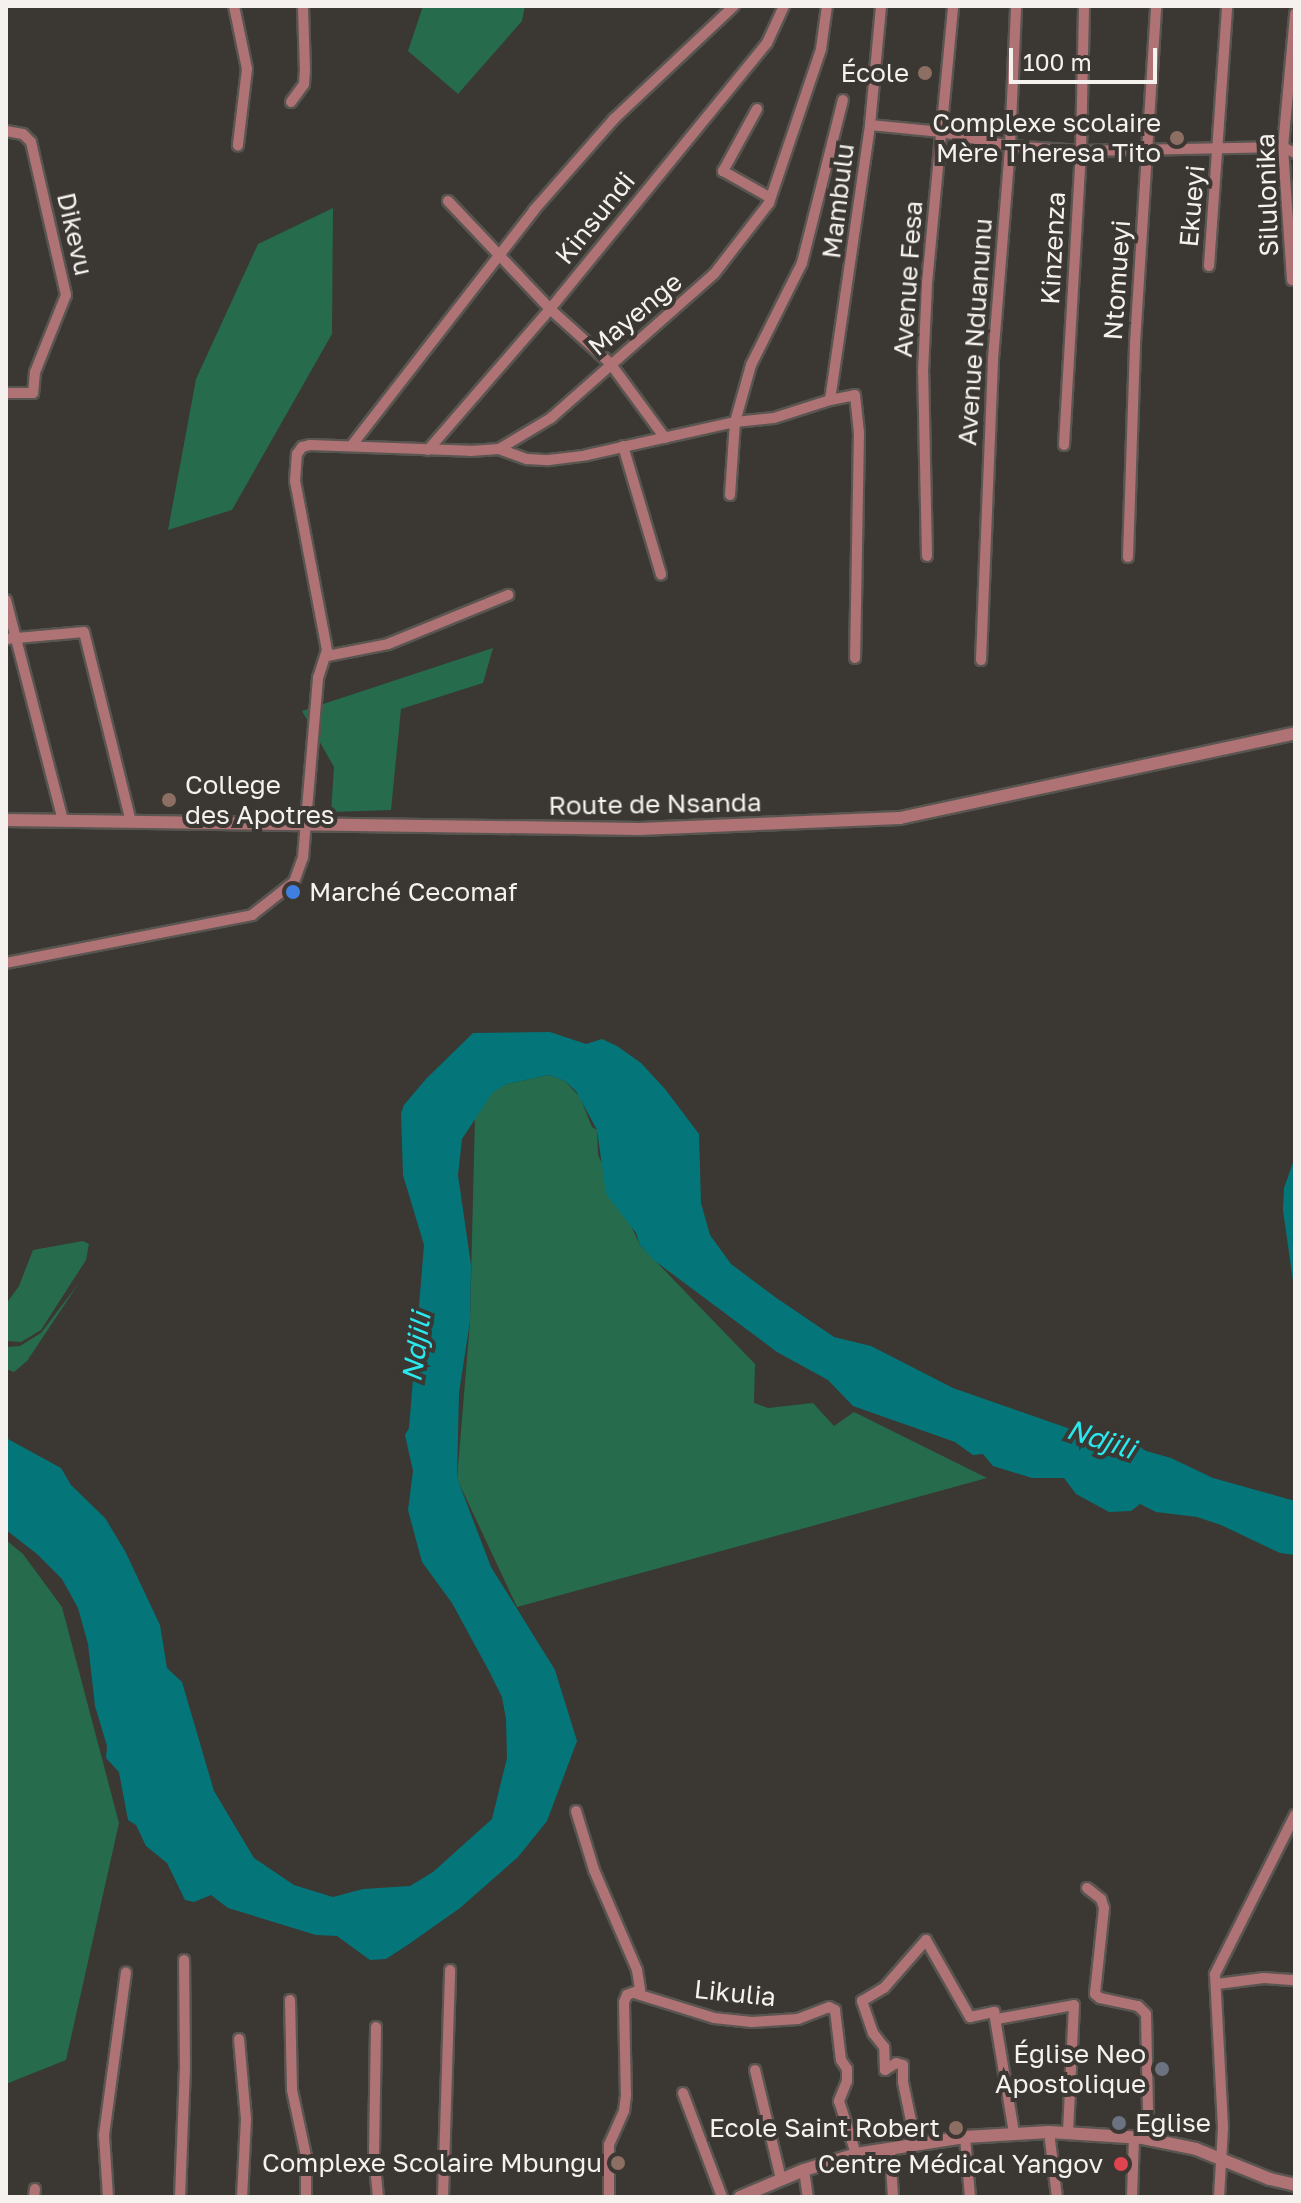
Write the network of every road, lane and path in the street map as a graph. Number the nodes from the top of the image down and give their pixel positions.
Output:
1 (234, 6) edge
2 (303, 6) edge
3 (734, 6) edge
4 (784, 6) edge
5 (827, 6) edge
6 (881, 6) edge
7 (953, 6) edge
8 (1016, 6) edge
9 (1084, 6) edge
10 (1156, 6) edge
11 (1227, 6) edge
12 (1295, 14) edge
13 (843, 100) dead end
14 (291, 102) dead end
15 (757, 109) dead end
16 (870, 125) junction
17 (6, 131) edge
18 (942, 132) junction
19 (238, 145) dead end
20 (1010, 146) junction
21 (1283, 147) junction
22 (1219, 150) junction
23 (1081, 151) junction
24 (1148, 152) junction
25 (1295, 153) edge
26 (769, 197) junction
27 (448, 201) dead end
28 (498, 253) junction
29 (1209, 266) dead end
30 (1292, 280) dead end
31 (550, 309) junction
32 (610, 363) junction
33 (12, 393) edge
34 (830, 400) junction
35 (735, 422) junction
36 (665, 438) junction
37 (352, 445) junction
38 (1064, 445) dead end
39 (623, 446) junction
40 (499, 449) junction
41 (428, 450) junction
42 (730, 495) dead end
43 (927, 556) dead end
44 (1128, 557) dead end
45 (661, 574) dead end
46 (508, 595) dead end
47 (6, 600) edge
48 (11, 638) edge
49 (327, 656) junction
50 (855, 658) dead end
51 (981, 660) dead end
52 (1295, 733) edge
53 (6, 820) edge
54 (63, 820) junction
55 (131, 822) junction
56 (305, 826) junction
57 (6, 963) edge
58 (576, 1811) dead end
59 (1295, 1815) edge
60 (1087, 1888) dead end
61 (184, 1960) dead end
62 (450, 1970) dead end
63 (126, 1972) dead end
64 (1295, 1980) edge
65 (1217, 1984) junction
66 (637, 1994) junction
67 (290, 2000) dead end
68 (995, 2015) junction
69 (376, 2027) dead end
70 (239, 2039) dead end
71 (755, 2070) dead end
72 (683, 2093) dead end
73 (1049, 2132) junction
74 (1014, 2133) junction
75 (1068, 2133) junction
76 (965, 2137) junction
77 (1138, 2138) junction
78 (916, 2145) junction
79 (890, 2150) junction
80 (856, 2154) junction
81 (1221, 2159) junction
82 (804, 2170) junction
83 (781, 2179) junction
84 (1295, 2186) edge
85 (108, 2197) edge
86 (180, 2197) edge
87 (242, 2197) edge
88 (306, 2197) edge
89 (378, 2197) edge
90 (443, 2197) edge
91 (609, 2197) edge
92 (722, 2197) edge
93 (740, 2197) edge
94 (808, 2197) edge
95 (893, 2197) edge
96 (970, 2197) edge
97 (1057, 2197) edge
98 (1132, 2197) edge
99 (1219, 2197) edge

1 - 19 street
2 - 14 street
3 - 28 street
4 - 31 street, Kinsundi
5 - 26 street, Mayenge
6 - 16 street, Mambulu
7 - 18 street, Avenue Fesa
8 - 20 street, Avenue Nduanunu
9 - 23 street, Kinzenza
10 - 24 street, Ntomueyi
11 - 22 street, Ekueyi
12 - 21 street, Silulonika
13 - 35 street
15 - 26 street
16 - 18 street
16 - 34 street, Mambulu
17 - 33 street, Dikevu
18 - 20 street
18 - 43 street, Avenue Fesa
20 - 23 street
20 - 51 street, Avenue Nduanunu
21 - 22 street
21 - 25 street
21 - 30 street, Silulonika
22 - 24 street
22 - 29 street, Ekueyi
23 - 24 street
23 - 38 street, Kinzenza
24 - 44 street, Ntomueyi
26 - 32 street, Mayenge
27 - 28 street
28 - 31 street
28 - 37 street
31 - 32 street
31 - 41 street, Kinsundi
32 - 36 street
32 - 40 street, Mayenge
34 - 35 street
34 - 50 street
35 - 36 street
35 - 42 street
36 - 39 street
37 - 41 street, Mayenge
37 - 49 street, Mayenge
39 - 40 street
39 - 45 street
40 - 41 street, Mayenge
46 - 49 street
47 - 48 street
48 - 54 street
48 - 55 street
49 - 56 street
52 - 56 street, Route de Nsanda
53 - 54 street, Route de Nsanda
54 - 55 street, Route de Nsanda
55 - 56 street, Route de Nsanda
56 - 57 street
58 - 66 street
59 - 65 street
60 - 77 street
61 - 86 street
62 - 90 street
63 - 85 street
64 - 65 street
65 - 81 street
66 - 80 street, Likulia
66 - 91 street
67 - 88 street
68 - 74 street
68 - 75 street
68 - 78 street
69 - 89 street
70 - 87 street
71 - 83 street
72 - 92 street
73 - 74 street
73 - 75 street
73 - 97 street
74 - 76 street
75 - 77 street
76 - 78 street
76 - 96 street
77 - 81 street
77 - 98 street
78 - 79 street
79 - 80 street
79 - 95 street
80 - 82 street
81 - 84 street
81 - 99 street
82 - 83 street
82 - 94 street
83 - 93 street

